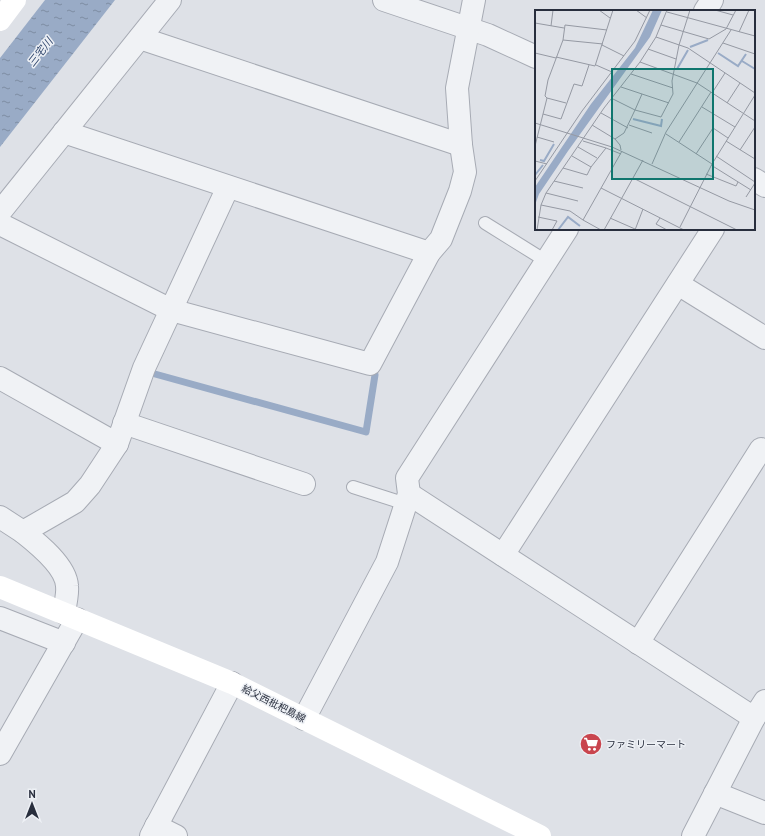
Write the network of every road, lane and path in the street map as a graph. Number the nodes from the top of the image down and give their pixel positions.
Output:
1 (15, 0) edge
2 (170, 0) edge
3 (384, 0) edge
4 (474, 0) edge
5 (712, 0) edge
6 (706, 10) edge
7 (0, 20) edge
8 (469, 28) junction
9 (140, 38) junction
10 (535, 57) edge
11 (64, 132) junction
12 (461, 145) junction
13 (228, 187) junction
14 (0, 212) edge
15 (485, 223) dead end
16 (0, 224) edge
17 (566, 230) edge
18 (712, 230) edge
19 (429, 253) junction
20 (546, 261) junction
21 (678, 284) junction
22 (171, 310) junction
23 (765, 338) edge
24 (0, 378) edge
25 (124, 423) junction
26 (117, 444) junction
27 (765, 451) edge
28 (304, 484) dead end
29 (353, 487) dead end
30 (407, 499) junction
31 (0, 517) edge
32 (23, 532) junction
33 (503, 555) junction
34 (0, 587) edge
35 (70, 616) junction
36 (0, 618) edge
37 (64, 643) junction
38 (638, 643) junction
39 (232, 683) junction
40 (304, 719) junction
41 (759, 719) edge
42 (0, 754) edge
43 (715, 793) junction
44 (765, 813) edge
45 (153, 831) edge
46 (176, 836) edge
47 (540, 836) edge
48 (693, 836) edge

1 - 7 main road
2 - 9 street
3 - 8 street
4 - 8 street
5 - 6 street
8 - 10 street
8 - 12 street
9 - 11 street
9 - 12 street
11 - 13 street
11 - 14 street
12 - 19 street
13 - 19 street
13 - 22 street
15 - 20 lane
16 - 22 street
17 - 20 street
18 - 21 street
19 - 22 street
20 - 30 street
21 - 23 street
21 - 33 street
22 - 25 street
24 - 26 street
25 - 26 street
25 - 28 street
26 - 32 street
27 - 38 street
29 - 30 lane
30 - 33 street
30 - 40 street
31 - 32 street
32 - 35 street
33 - 38 street
34 - 35 main road, 給父西枇杷島線
35 - 37 street
35 - 39 main road, 給父西枇杷島線
36 - 37 street
37 - 42 street
38 - 41 street
39 - 40 main road, 給父西枇杷島線
39 - 45 street
40 - 47 main road, 給父西枇杷島線
41 - 43 street
43 - 44 street
43 - 48 street
45 - 46 street

